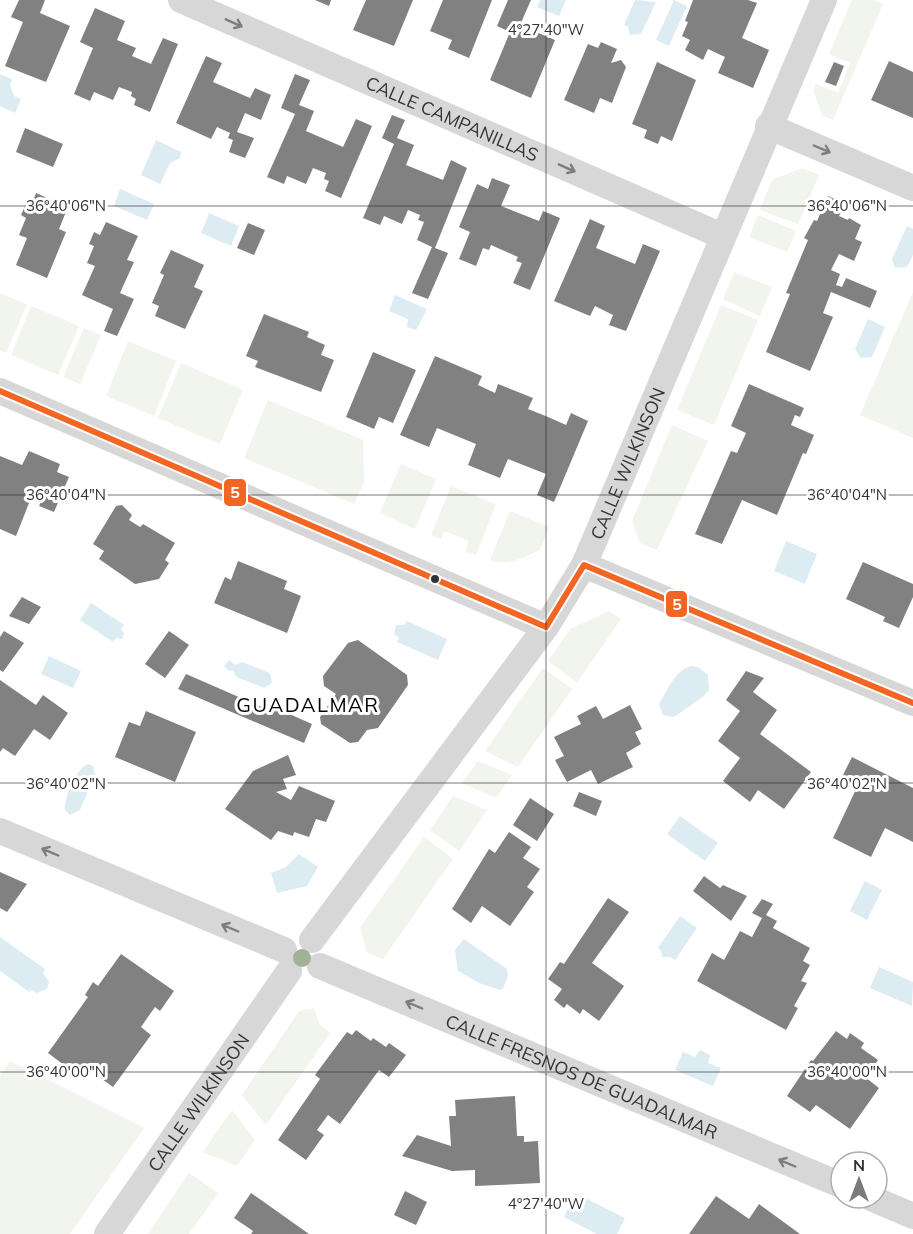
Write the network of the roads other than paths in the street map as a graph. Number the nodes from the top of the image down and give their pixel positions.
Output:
1 (181, 0) edge
2 (824, 0) edge
3 (768, 126) junction
4 (913, 188) edge
5 (722, 236) junction
6 (0, 391) edge
7 (584, 565) junction
8 (546, 627) junction
9 (913, 703) edge
10 (0, 831) edge
11 (312, 940) junction
12 (287, 960) junction
13 (320, 966) junction
14 (829, 1180) edge
15 (889, 1206) edge
16 (913, 1216) edge
17 (107, 1234) edge

1 -> 5 street, CALLE CAMPANILLAS
2 - 3 street, CALLE WILKINSON
3 -> 4 street
3 - 5 street, CALLE WILKINSON
5 - 7 street, CALLE WILKINSON
6 - 8 street
7 - 8 street, CALLE WILKINSON
7 - 9 street
8 - 11 street, CALLE WILKINSON
12 -> 10 street
11 - 12 street
11 - 13 street
12 - 13 street
12 - 17 street, CALLE WILKINSON
14 -> 13 street, CALLE FRESNOS DE GUADALMAR
15 - 16 street

